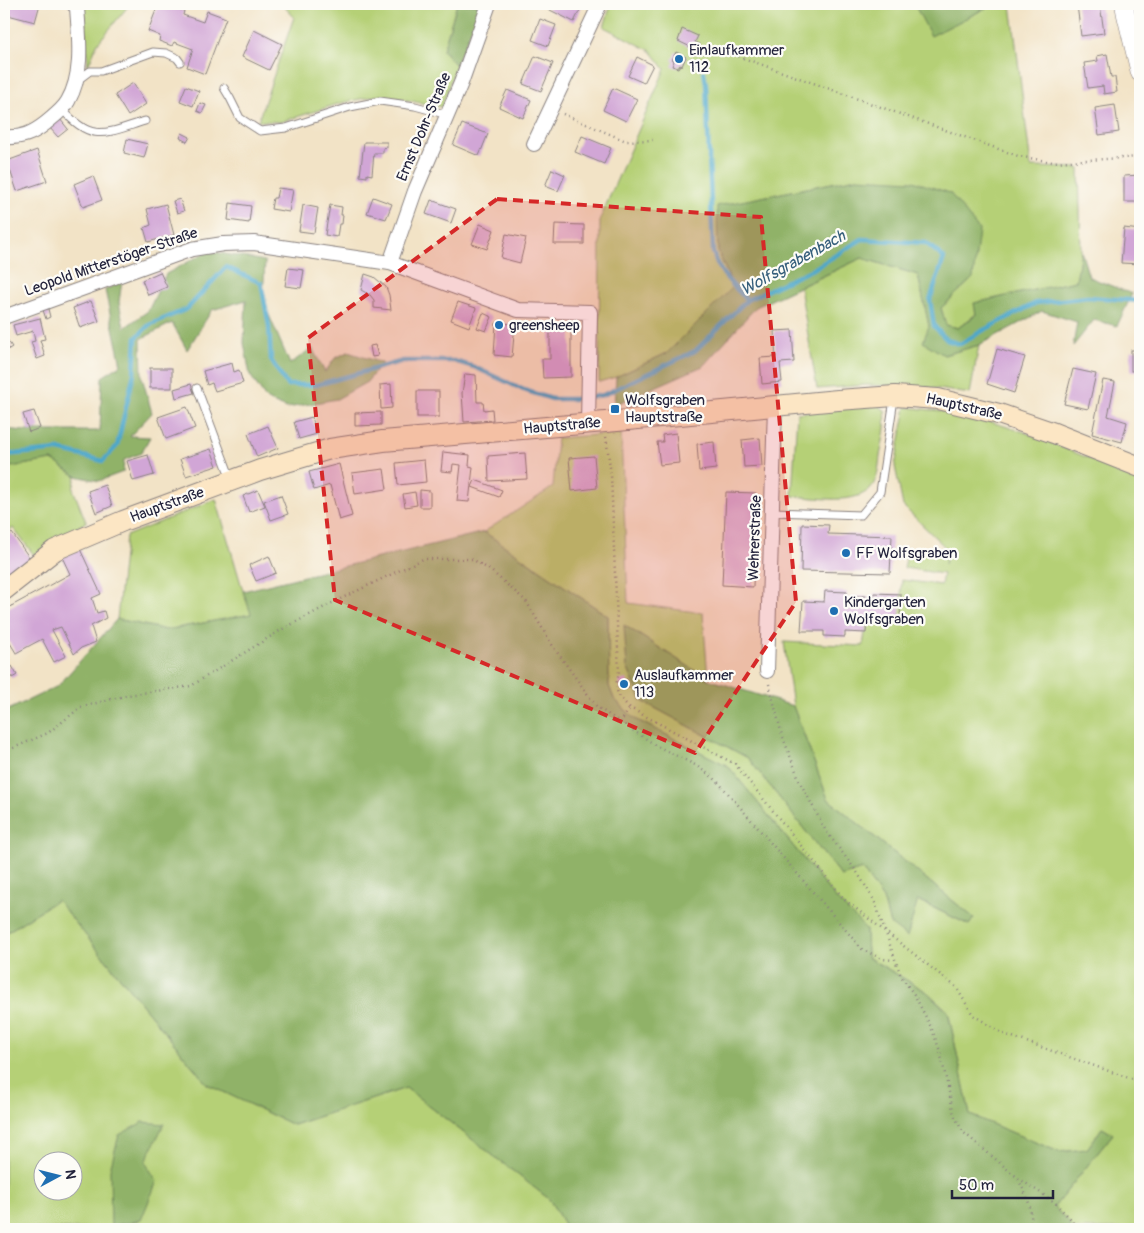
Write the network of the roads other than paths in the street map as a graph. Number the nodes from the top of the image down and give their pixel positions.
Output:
1 (73, 4) edge
2 (489, 4) edge
3 (600, 4) edge
4 (1124, 4) edge
5 (180, 62) dead end
6 (1140, 73) edge
7 (76, 81) junction
8 (224, 88) dead end
9 (61, 109) junction
10 (448, 115) junction
11 (145, 120) dead end
12 (4, 137) edge
13 (534, 144) dead end
14 (390, 263) junction
15 (4, 317) edge
16 (197, 388) dead end
17 (895, 396) junction
18 (775, 406) junction
19 (594, 417) junction
20 (1140, 467) edge
21 (232, 481) junction
22 (773, 512) junction
23 (4, 590) edge
24 (767, 671) road end

1 - 7 street
2 - 10 street, Ernst Dohr-Straße
3 - 13 street
4 - 6 street
5 - 7 lane
7 - 9 street
8 - 10 lane
9 - 11 lane
9 - 12 street
10 - 14 street, Ernst Dohr-Straße
14 - 15 street, Leopold Mitterstöger-Straße
14 - 19 street, Leopold Mitterstöger-Straße
16 - 21 lane
17 - 18 main road, Hauptstraße
17 - 20 main road, Hauptstraße
17 - 22 lane
18 - 19 main road, Hauptstraße
18 - 22 street, Wehrerstraße
19 - 21 main road, Hauptstraße
21 - 23 main road, Hauptstraße
22 - 24 street, Wehrerstraße

